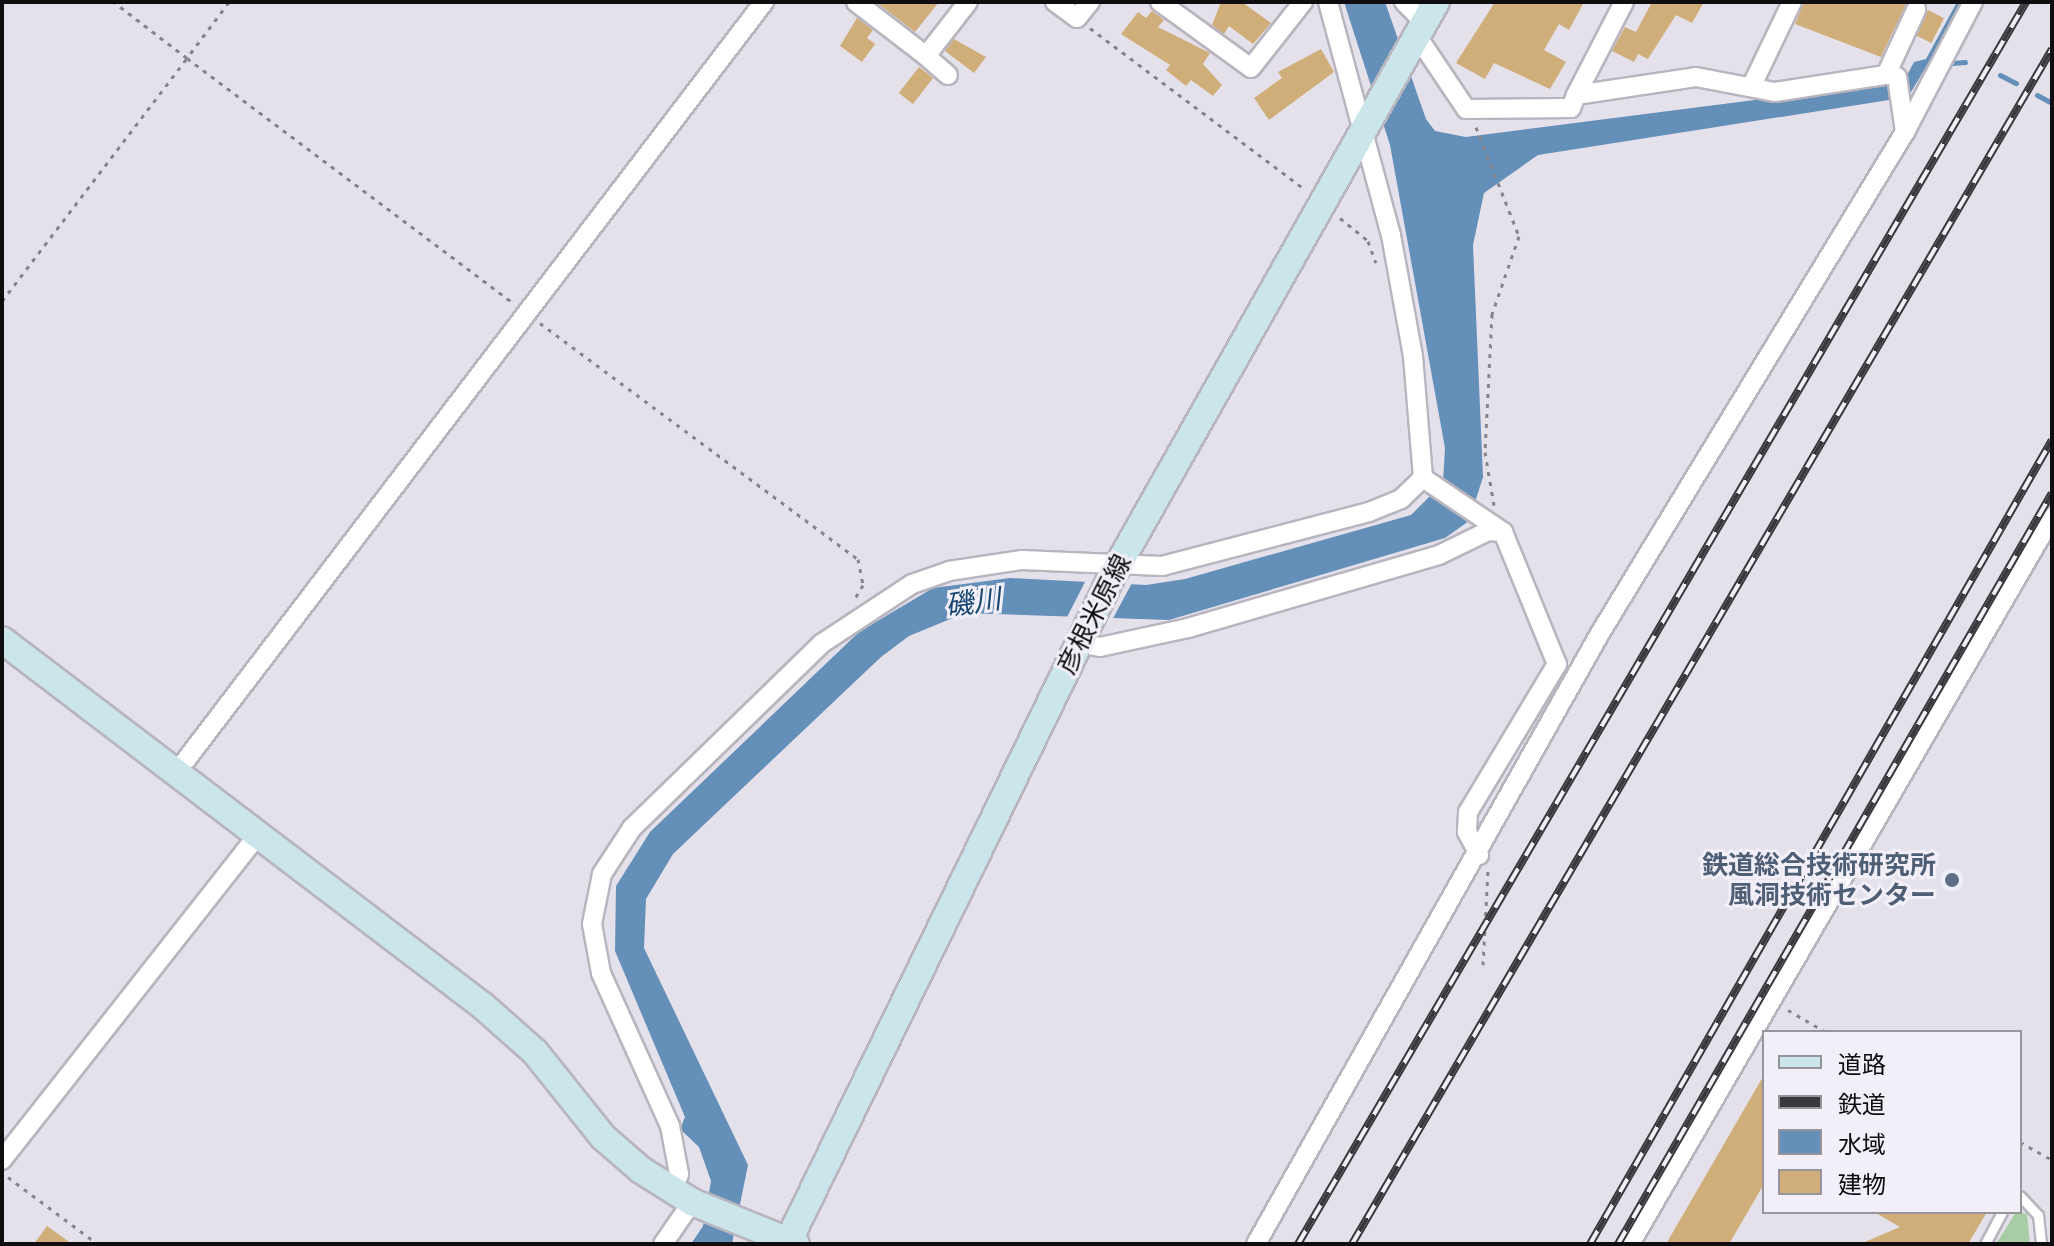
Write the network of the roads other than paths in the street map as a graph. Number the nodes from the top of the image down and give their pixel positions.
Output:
1 (764, 2) edge
2 (856, 2) edge
3 (968, 2) edge
4 (1055, 2) edge
5 (1090, 2) edge
6 (1160, 2) edge
7 (1303, 2) edge
8 (1328, 2) edge
9 (1404, 2) edge
10 (1624, 2) edge
11 (1792, 2) edge
12 (1973, 2) edge
13 (1916, 10) dead end
14 (1422, 26) edge
15 (926, 56) junction
16 (948, 75) dead end
17 (1892, 76) junction
18 (1753, 83) junction
19 (1576, 95) junction
20 (1365, 125) junction
21 (1905, 132) junction
22 (1427, 480) junction
23 (2052, 517) edge
24 (1498, 527) junction
25 (1115, 570) junction
26 (1080, 638) junction
27 (2, 640) edge
28 (176, 773) junction
29 (258, 835) junction
30 (1479, 855) junction
31 (2, 1160) edge
32 (2022, 1198) edge
33 (687, 1199) junction
34 (2001, 1214) edge
35 (791, 1243) edge
36 (663, 1244) edge
37 (1256, 1244) edge
38 (1630, 1244) edge
39 (1985, 1244) edge
40 (2041, 1244) edge

1 - 28 street
2 - 15 street
3 - 15 street
4 - 5 street
6 - 7 street
8 - 20 street
9 - 14 street
10 - 19 street
11 - 18 street
12 - 21 street
13 - 17 street
14 - 19 street
14 - 20 main road, 彦根米原線
15 - 16 street
17 - 18 street
17 - 21 street
18 - 19 street
20 - 22 street
20 - 25 main road, 彦根米原線
21 - 30 street
22 - 24 street
22 - 25 street
23 - 38 street
24 - 26 street
24 - 30 street
25 - 26 main road, 彦根米原線
25 - 33 street
26 - 35 main road, 彦根米原線
27 - 28 main road
28 - 29 main road
29 - 31 street
29 - 33 main road
30 - 37 street
32 - 40 lane
33 - 35 main road
33 - 36 street
34 - 39 lane

